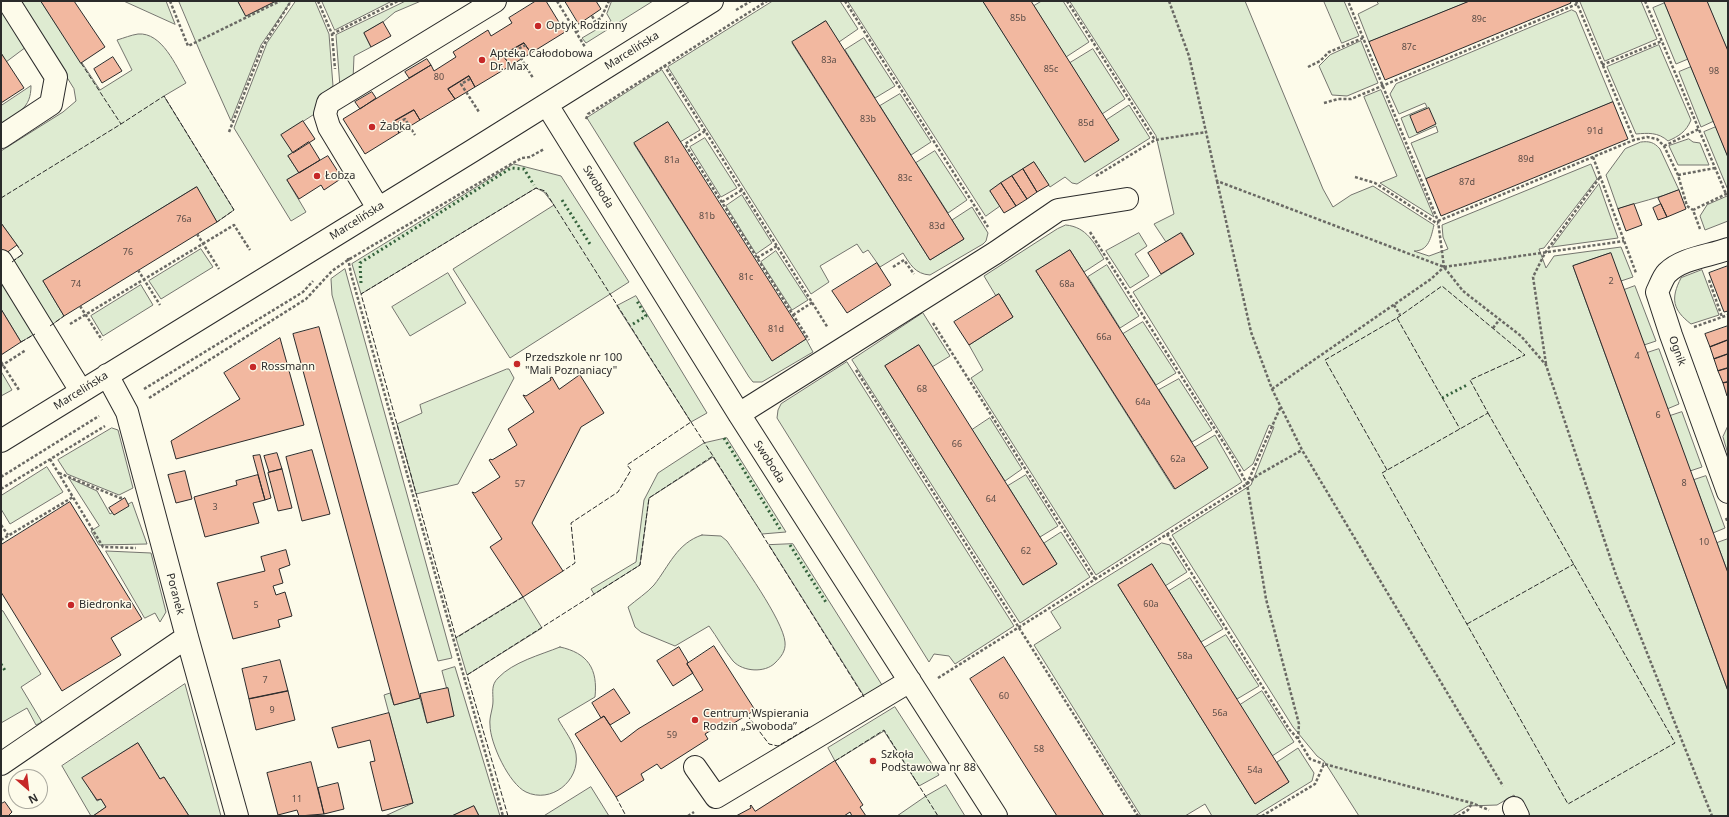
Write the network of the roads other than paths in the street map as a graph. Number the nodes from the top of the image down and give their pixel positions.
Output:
1 (8, 1) edge
2 (495, 1) edge
3 (712, 1) edge
4 (547, 105) junction
5 (1, 137) edge
6 (1127, 199) dead end
7 (378, 208) junction
8 (1719, 252) edge
9 (1, 261) edge
10 (107, 375) junction
11 (81, 391) junction
12 (739, 414) junction
13 (1, 441) edge
14 (1728, 492) edge
15 (187, 637) junction
16 (910, 681) junction
17 (1, 764) edge
18 (695, 767) dead end
19 (237, 816) edge
20 (996, 816) edge

1 - 5 street
2 - 7 street
3 - 4 street, Marcelińska
4 - 7 street, Marcelińska
4 - 12 street, Swoboda
6 - 12 street
7 - 10 street, Marcelińska
8 - 14 street, Ognik
9 - 11 street
10 - 11 street, Marcelińska
10 - 15 street, Poranek
11 - 13 street, Marcelińska
12 - 16 street, Swoboda
15 - 17 street
15 - 19 street, Poranek
16 - 18 street
16 - 20 street, Swoboda

